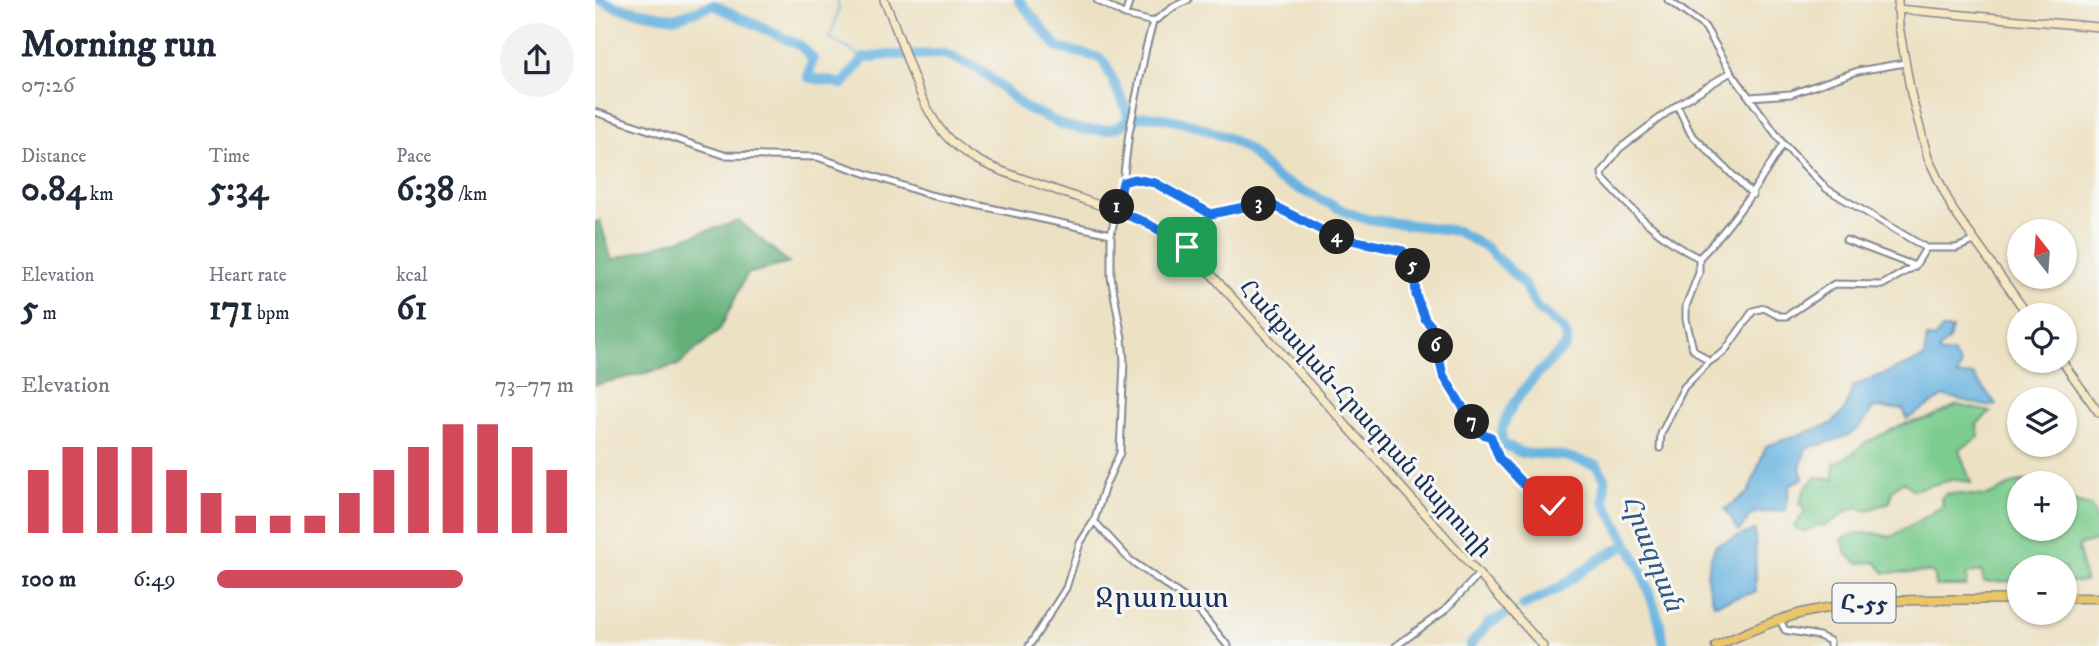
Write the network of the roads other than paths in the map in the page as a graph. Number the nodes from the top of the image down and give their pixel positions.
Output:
1 (884, 0) edge
2 (1097, 0) edge
3 (1130, 0) edge
4 (1188, 0) edge
5 (1668, 0) edge
6 (1898, 0) edge
7 (1897, 9) junction
8 (1125, 15) junction
9 (1153, 22) junction
10 (2099, 27) edge
11 (1905, 63) junction
12 (1731, 72) junction
13 (1750, 97) junction
14 (1677, 105) junction
15 (595, 112) edge
16 (1783, 144) junction
17 (1123, 182) junction
18 (1753, 195) junction
19 (1116, 211) junction
20 (1111, 234) junction
21 (1846, 240) dead end
22 (1975, 241) junction
23 (1926, 248) junction
24 (1699, 258) junction
25 (1916, 266) junction
26 (2019, 303) edge
27 (1709, 362) junction
28 (2070, 373) edge
29 (2099, 413) edge
30 (1660, 447) dead end
31 (1553, 506) dead end
32 (1094, 520) junction
33 (1479, 574) junction
34 (2077, 598) edge
35 (2099, 598) edge
36 (2007, 599) edge
37 (1780, 620) junction
38 (1029, 646) edge
39 (1228, 646) edge
40 (1396, 646) edge
41 (1543, 646) edge
42 (1716, 646) edge
43 (1831, 646) edge

1 - 19 main road, Հանքավան-Հրազդան մայրուղի
2 - 8 street
3 - 8 street
4 - 9 street
5 - 12 street
6 - 7 main road
7 - 10 main road
7 - 11 main road
8 - 9 street
9 - 17 street
11 - 13 street
11 - 22 main road
12 - 13 street
12 - 14 street
13 - 16 street
14 - 18 street
14 - 24 street
15 - 20 street
16 - 18 street
16 - 23 street
17 - 19 street
17 - 31 street
18 - 24 street
19 - 20 street
19 - 33 main road, Հանքավան-Հրազդան մայրուղի
20 - 32 street
21 - 25 street
22 - 23 street
22 - 26 main road
23 - 25 street
24 - 27 street
25 - 27 street
27 - 30 street
28 - 29 main road
32 - 38 street
32 - 39 street
33 - 40 street
33 - 41 main road, Հանքավան-Հրազդան մայրուղի
34 - 35 main road
36 - 37 main road, Հ-55
37 - 42 main road, Հ-55
37 - 43 street

